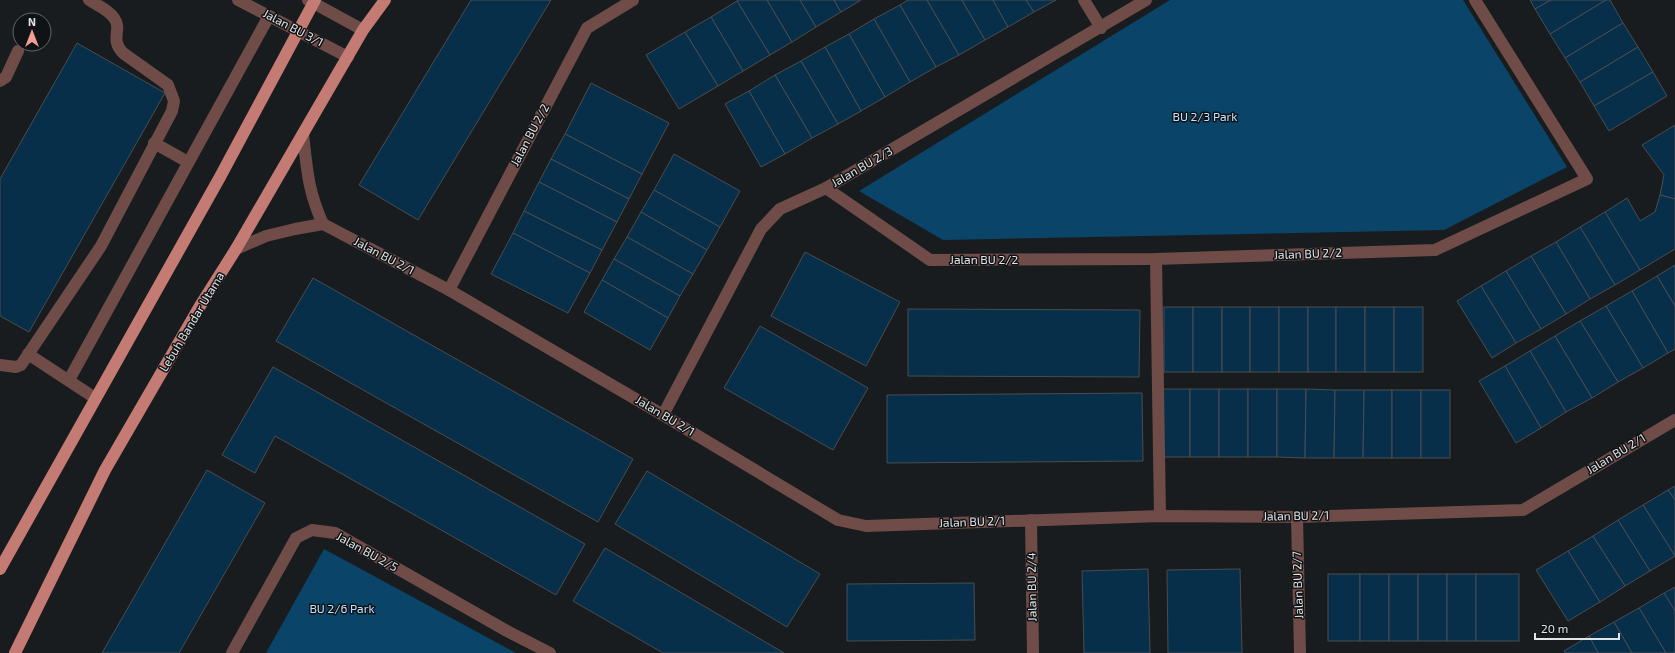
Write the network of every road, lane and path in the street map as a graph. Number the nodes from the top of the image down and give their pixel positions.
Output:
1 (89, 0) edge
2 (238, 0) edge
3 (385, 0) edge
4 (633, 0) edge
5 (1084, 0) edge
6 (1146, 0) edge
7 (1475, 0) edge
8 (312, 1) edge
9 (268, 16) junction
10 (1101, 28) junction
11 (298, 30) junction
12 (363, 30) junction
13 (18, 52) edge
14 (348, 57) junction
15 (0, 81) edge
16 (303, 134) junction
17 (154, 143) junction
18 (188, 162) junction
19 (826, 188) junction
20 (323, 224) junction
21 (236, 248) junction
22 (1156, 259) junction
23 (449, 290) junction
24 (28, 354) junction
25 (0, 365) edge
26 (69, 380) junction
27 (95, 398) junction
28 (663, 415) junction
29 (1675, 420) edge
30 (1160, 516) junction
31 (1297, 517) junction
32 (1031, 520) junction
33 (0, 569) edge
34 (14, 653) edge
35 (232, 653) edge
36 (550, 653) edge
37 (1033, 653) edge
38 (1300, 653) edge

1 - 17 street
2 - 9 street, Jalan BU 3/1
3 - 12 main road, Lebuh Bandar Utama
4 - 23 street, Jalan BU 2/2
5 - 10 street
6 - 10 street, Jalan BU 2/3
7 - 22 street, Jalan BU 2/2
8 - 11 main road
8 - 12 street
9 - 11 street, Jalan BU 3/1
9 - 18 street
10 - 19 street, Jalan BU 2/3
11 - 14 street, Jalan BU 3/1
11 - 27 main road
12 - 14 main road, Lebuh Bandar Utama
13 - 15 street
14 - 16 main road, Lebuh Bandar Utama
16 - 20 street
16 - 21 main road, Lebuh Bandar Utama
17 - 18 street
17 - 24 street
18 - 26 street
19 - 22 street, Jalan BU 2/2
19 - 28 street, Jalan BU 2/3
20 - 21 street
20 - 23 street, Jalan BU 2/1
21 - 34 main road, Lebuh Bandar Utama
22 - 30 street
23 - 28 street, Jalan BU 2/1
24 - 25 street
24 - 26 street
26 - 27 street
27 - 33 main road
28 - 32 street, Jalan BU 2/1
29 - 31 street, Jalan BU 2/1
30 - 31 street, Jalan BU 2/1
30 - 32 street, Jalan BU 2/1
31 - 38 street, Jalan BU 2/7
32 - 37 street, Jalan BU 2/4
35 - 36 street, Jalan BU 2/5

